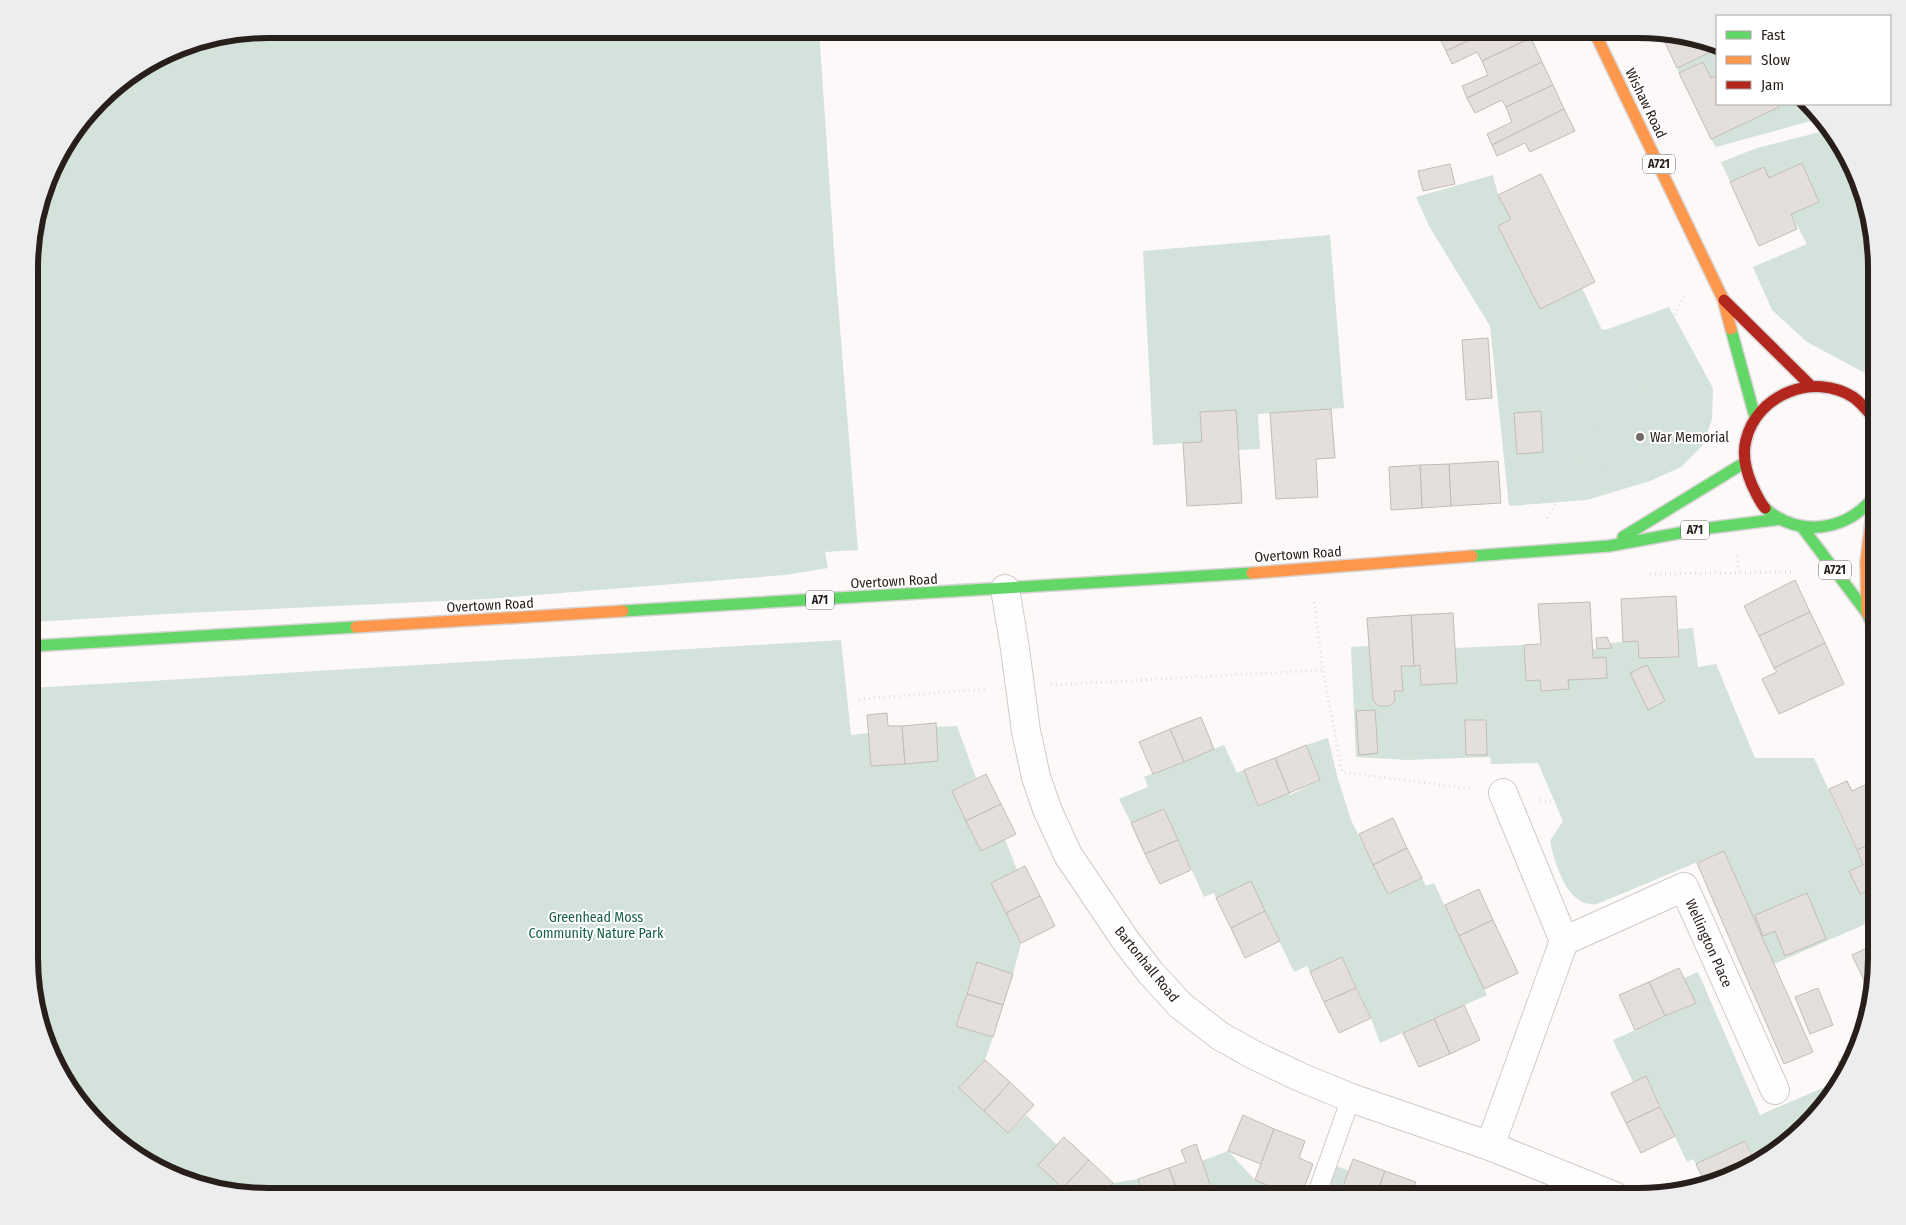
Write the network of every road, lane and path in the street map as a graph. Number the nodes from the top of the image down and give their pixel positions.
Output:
1 (1597, 38) edge
2 (1703, 255) junction
3 (1723, 299) junction
4 (1634, 380) junction
5 (1810, 385) junction
6 (1868, 407) edge
7 (1755, 417) junction
8 (1586, 457) junction
9 (1744, 463) junction
10 (1868, 503) edge
11 (1781, 519) junction
12 (1802, 527) junction
13 (1609, 546) junction
14 (1868, 548) edge
15 (1526, 552) junction
16 (1831, 566) junction
17 (1309, 569) junction
18 (1642, 574) dead end
19 (1005, 589) junction
20 (1867, 613) joint
21 (38, 646) edge
22 (1324, 670) junction
23 (1020, 687) junction
24 (859, 699) dead end
25 (1503, 793) junction
26 (1606, 825) junction
27 (1564, 940) junction
28 (1775, 1090) dead end
29 (1351, 1098) junction
30 (1490, 1146) junction
31 (1319, 1188) edge
32 (1594, 1188) edge

1 - 2 main road, Wishaw Road / A721
2 - 3 main road, Wishaw Road / A721
2 - 4 path
3 - 5 main road, Wishaw Road / A721
3 - 7 main road, Wishaw Road / A721
4 - 8 path
4 - 8 path
4 - 8 path
5 - 6 main road
5 - 7 main road
7 - 9 main road
8 - 15 path
9 - 11 main road
9 - 13 main road, Overtown Road / A71
10 - 12 main road
11 - 12 main road
11 - 13 main road, Overtown Road / A71
12 - 16 main road, A721
13 - 15 main road, Overtown Road / A71
14 - 20 main road, A721
15 - 17 main road, Overtown Road / A71
16 - 18 path
16 - 20 main road, A721
17 - 19 main road, Overtown Road / A71
17 - 22 path
19 - 21 main road, Overtown Road / A71
19 - 23 street, Bartonhall Road
22 - 23 path
22 - 25 path
23 - 24 path
23 - 29 street, Bartonhall Road
25 - 26 path
25 - 27 street
26 - 26 path
27 - 28 street, Wellington Place
27 - 30 street
29 - 30 street, Bartonhall Road
29 - 31 lane
30 - 32 street, Bartonhall Road

